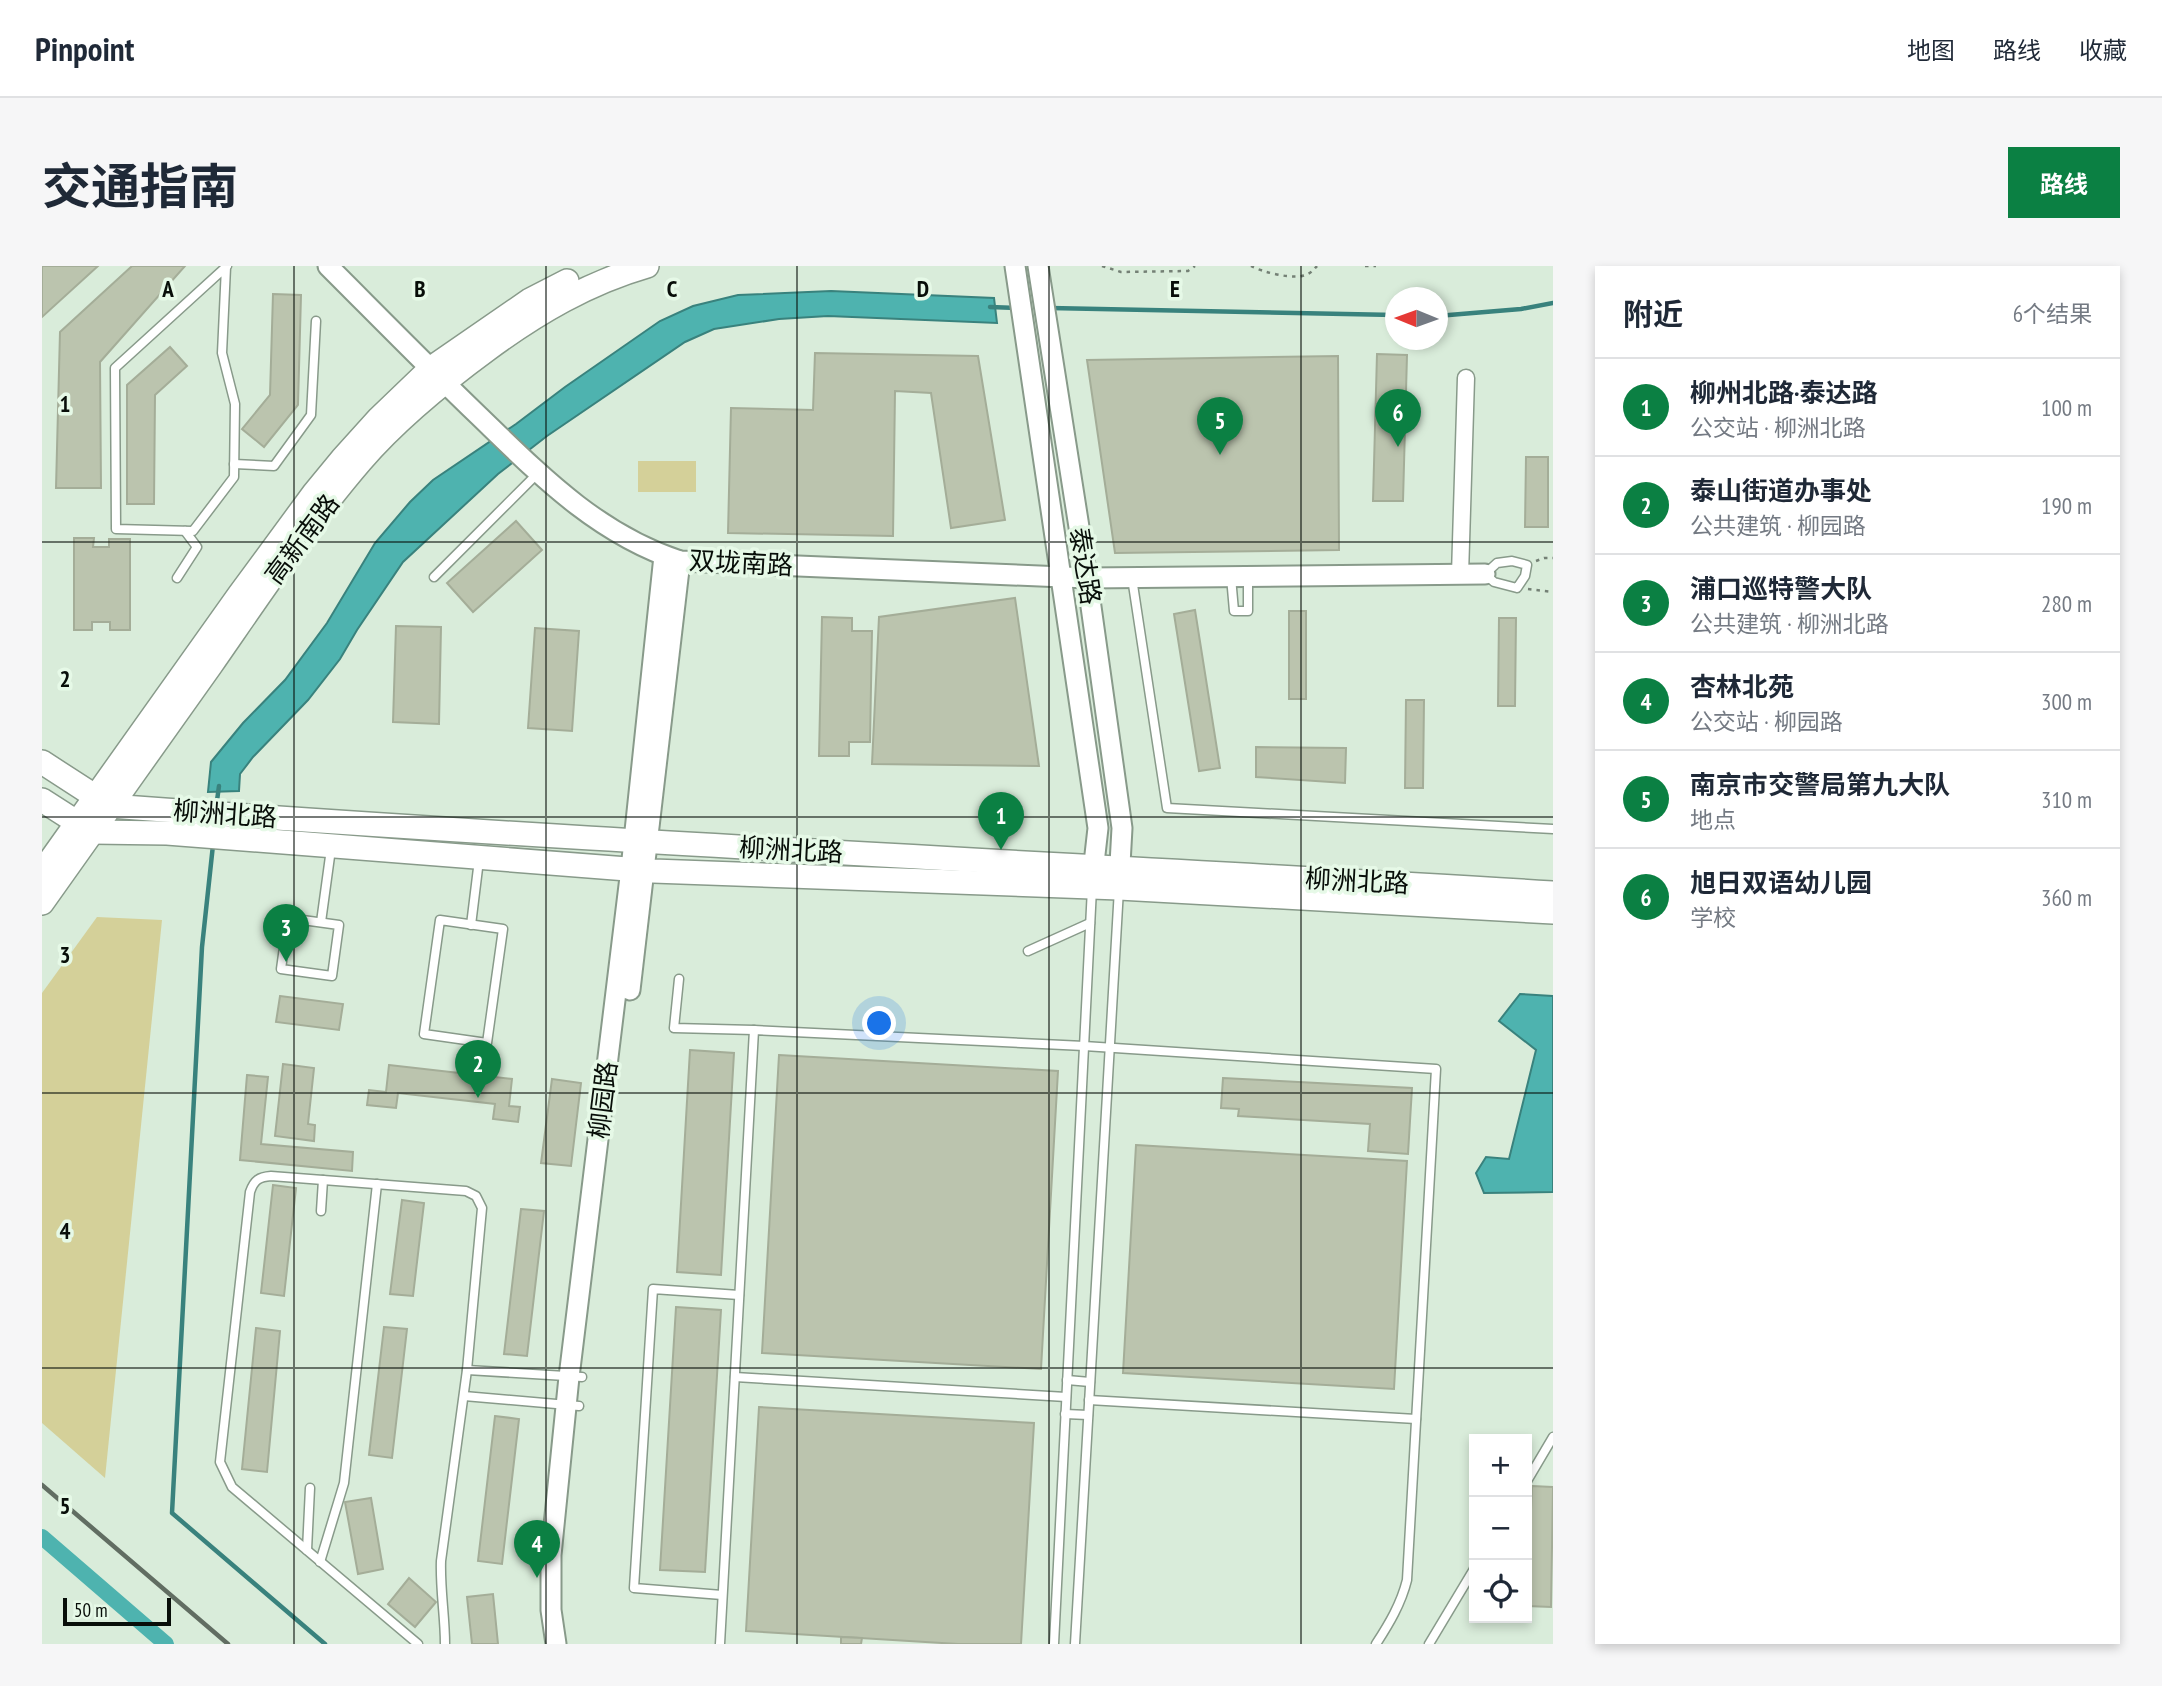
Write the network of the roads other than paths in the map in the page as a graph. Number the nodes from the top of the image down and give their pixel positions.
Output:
1 (226, 266) edge
2 (328, 266) edge
3 (598, 266) edge
4 (646, 266) edge
5 (1015, 266) edge
6 (1038, 266) edge
7 (316, 321) dead end
8 (436, 375) junction
9 (1466, 378) dead end
10 (234, 464) junction
11 (535, 470) junction
12 (185, 531) junction
13 (672, 558) junction
14 (1485, 574) junction
15 (1460, 575) junction
16 (434, 577) dead end
17 (177, 578) dead end
18 (1061, 578) junction
19 (1087, 578) junction
20 (1132, 578) junction
21 (42, 762) edge
22 (42, 800) edge
23 (103, 801) junction
24 (169, 821) junction
25 (84, 827) junction
26 (263, 829) junction
27 (1553, 829) edge
28 (641, 841) junction
29 (331, 845) junction
30 (479, 857) junction
31 (638, 869) junction
32 (42, 872) edge
33 (1093, 876) junction
34 (1119, 877) junction
35 (1553, 893) edge
36 (42, 903) edge
37 (1553, 912) edge
38 (321, 922) junction
39 (1090, 923) junction
40 (471, 925) junction
41 (1028, 951) dead end
42 (679, 979) dead end
43 (754, 1030) junction
44 (1084, 1046) junction
45 (1110, 1048) junction
46 (323, 1180) junction
47 (377, 1184) junction
48 (321, 1211) dead end
49 (739, 1295) junction
50 (467, 1370) junction
51 (576, 1377) junction
52 (735, 1377) junction
53 (1067, 1380) junction
54 (1090, 1382) junction
55 (464, 1396) junction
56 (1066, 1397) junction
57 (1089, 1400) junction
58 (573, 1405) junction
59 (1065, 1414) junction
60 (1088, 1415) junction
61 (1416, 1419) junction
62 (1553, 1437) edge
63 (1532, 1473) edge
64 (310, 1488) dead end
65 (307, 1550) junction
66 (320, 1562) junction
67 (1469, 1577) edge
68 (722, 1595) junction
69 (418, 1644) edge
70 (444, 1644) edge
71 (556, 1644) edge
72 (569, 1644) edge
73 (720, 1644) edge
74 (1054, 1644) edge
75 (1075, 1644) edge
76 (1376, 1644) edge
77 (1429, 1644) edge

1 - 10 lane
1 - 12 lane
2 - 8 street, 双垅南路
3 - 8 main road, 高新南路
4 - 8 main road, 高新南路
5 - 18 street, 泰达路
6 - 19 street, 泰达路
7 - 10 lane
8 - 11 street, 双垅南路
8 - 23 main road, 高新南路
9 - 15 street
10 - 12 lane
11 - 13 street, 双垅南路
11 - 16 lane
12 - 17 lane
13 - 18 street, 双垅南路
13 - 28 street, 柳园路
14 - 14 lane
14 - 15 street, 双垅南路
15 - 20 street, 双垅南路
18 - 19 street, 双垅南路
18 - 33 street, 泰达路
19 - 20 street, 双垅南路
19 - 34 street, 泰达路
20 - 27 lane
21 - 23 main road, 柳洲北路
22 - 25 main road
23 - 24 main road, 柳洲北路
23 - 25 main road, 高新南路
24 - 25 main road, 柳洲北路
24 - 26 main road, 柳洲北路
25 - 32 main road, 高新南路
25 - 36 main road, 高新南路
26 - 28 main road, 柳洲北路
26 - 29 main road, 柳洲北路
28 - 31 street, 柳园路
28 - 33 main road, 柳洲北路
29 - 30 main road, 柳洲北路
29 - 38 lane
30 - 31 main road, 柳洲北路
30 - 40 lane
31 - 33 main road, 柳洲北路
31 - 51 street, 柳园路
33 - 34 main road, 柳洲北路
33 - 39 lane
34 - 35 main road, 柳洲北路
34 - 37 main road, 柳洲北路
34 - 45 lane
38 - 38 lane
39 - 41 lane
39 - 44 lane
40 - 40 lane
42 - 43 lane
43 - 44 lane
43 - 49 lane
44 - 45 lane
44 - 53 lane
45 - 54 lane
45 - 61 lane
46 - 47 lane
46 - 48 lane
46 - 65 lane
47 - 50 lane
47 - 66 lane
49 - 52 lane
49 - 68 lane
50 - 51 lane
50 - 55 lane
51 - 58 street, 柳园路
52 - 56 lane
52 - 68 lane
53 - 54 lane
53 - 56 lane
54 - 57 lane
55 - 58 lane
55 - 70 lane
56 - 59 lane
57 - 60 lane
57 - 61 lane
58 - 71 street, 柳园路
58 - 72 street, 柳园路
59 - 60 lane
59 - 74 lane
60 - 75 lane
61 - 76 lane
62 - 63 lane
64 - 65 lane
65 - 66 lane
66 - 69 lane
67 - 77 lane
68 - 73 lane

